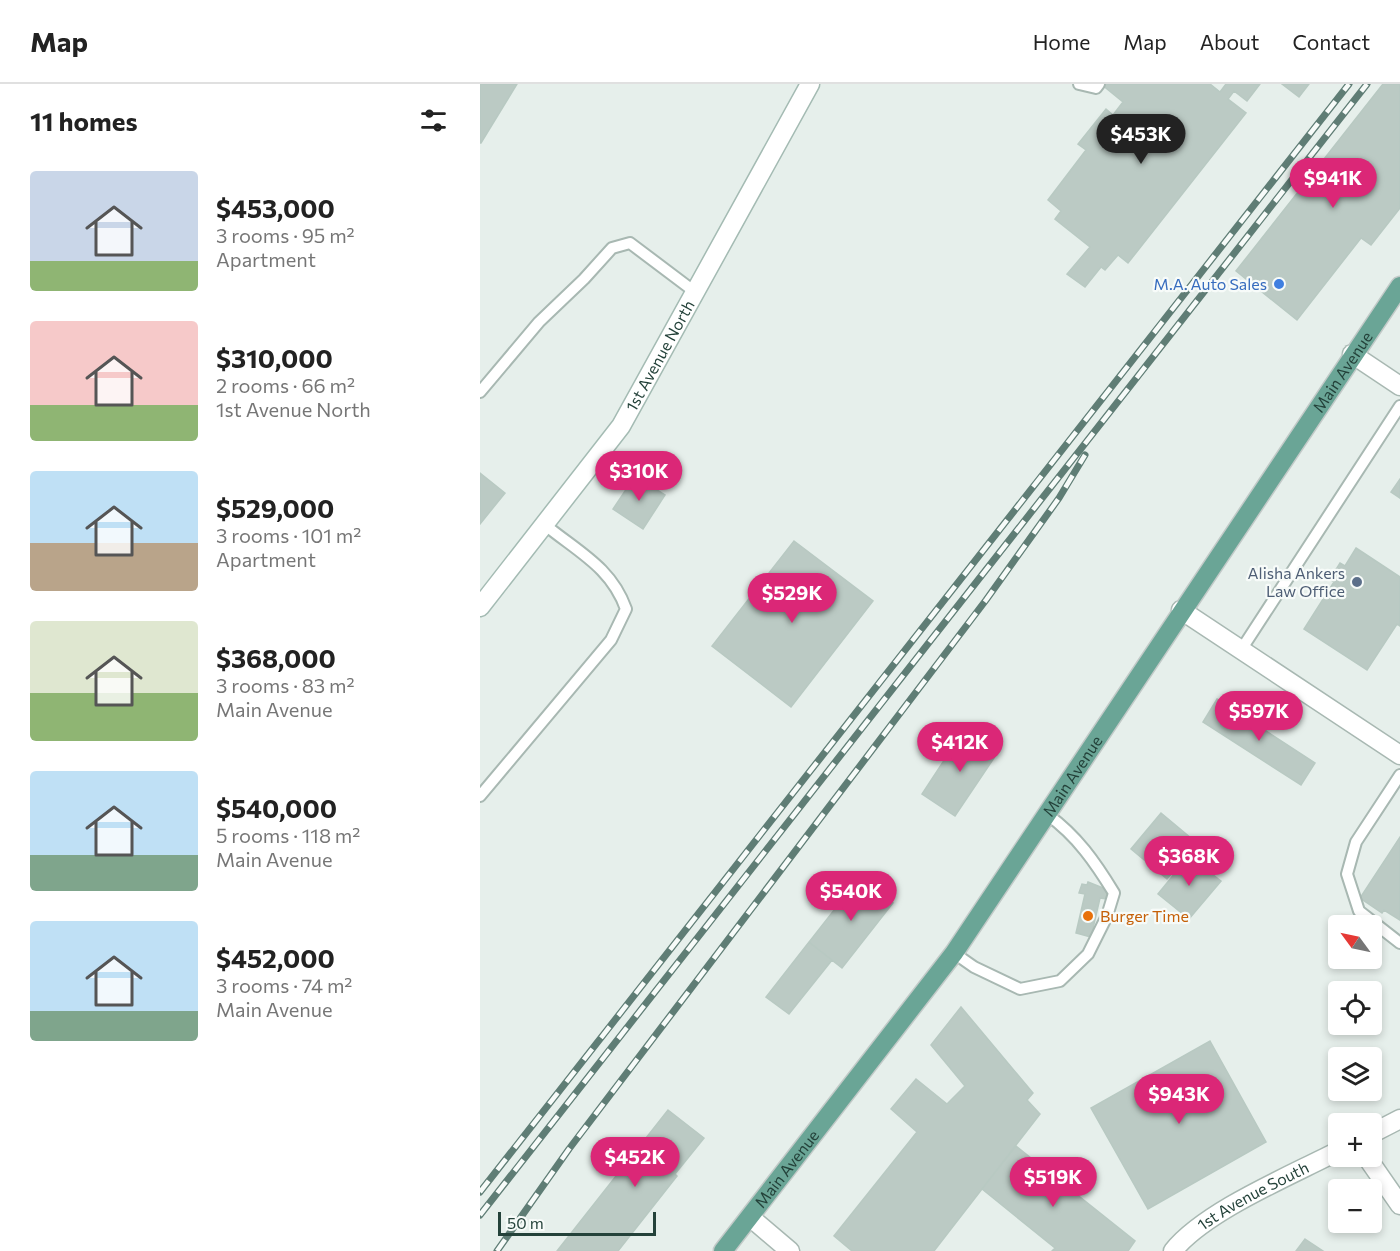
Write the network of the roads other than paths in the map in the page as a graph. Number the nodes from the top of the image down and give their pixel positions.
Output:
1 (810, 84) edge
2 (1079, 84) edge
3 (1099, 84) edge
4 (1400, 286) edge
5 (695, 292) junction
6 (1352, 354) junction
7 (1400, 386) edge
8 (480, 392) edge
9 (1400, 406) edge
10 (544, 524) junction
11 (480, 607) edge
12 (1181, 610) junction
13 (1241, 650) junction
14 (1400, 755) edge
15 (1400, 775) edge
16 (480, 796) edge
17 (1048, 815) junction
18 (1400, 943) edge
19 (954, 953) junction
20 (1400, 1119) edge
21 (1382, 1128) edge
22 (1328, 1156) edge
23 (1374, 1167) edge
24 (1400, 1205) edge
25 (750, 1217) junction
26 (723, 1251) edge
27 (790, 1251) edge
28 (1173, 1251) edge

1 - 5 street, 1st Avenue North
2 - 3 lane
4 - 6 main road, Main Avenue
5 - 8 lane
5 - 10 street, 1st Avenue North
6 - 7 street
6 - 12 main road, Main Avenue
9 - 13 lane
10 - 11 street, 1st Avenue North
10 - 16 lane
12 - 13 street
12 - 17 main road, Main Avenue
13 - 14 street
15 - 18 lane
17 - 19 main road, Main Avenue
17 - 19 lane
19 - 25 main road, Main Avenue
20 - 21 street
22 - 28 street, 1st Avenue South
23 - 24 street
25 - 26 main road, Main Avenue
25 - 27 street

